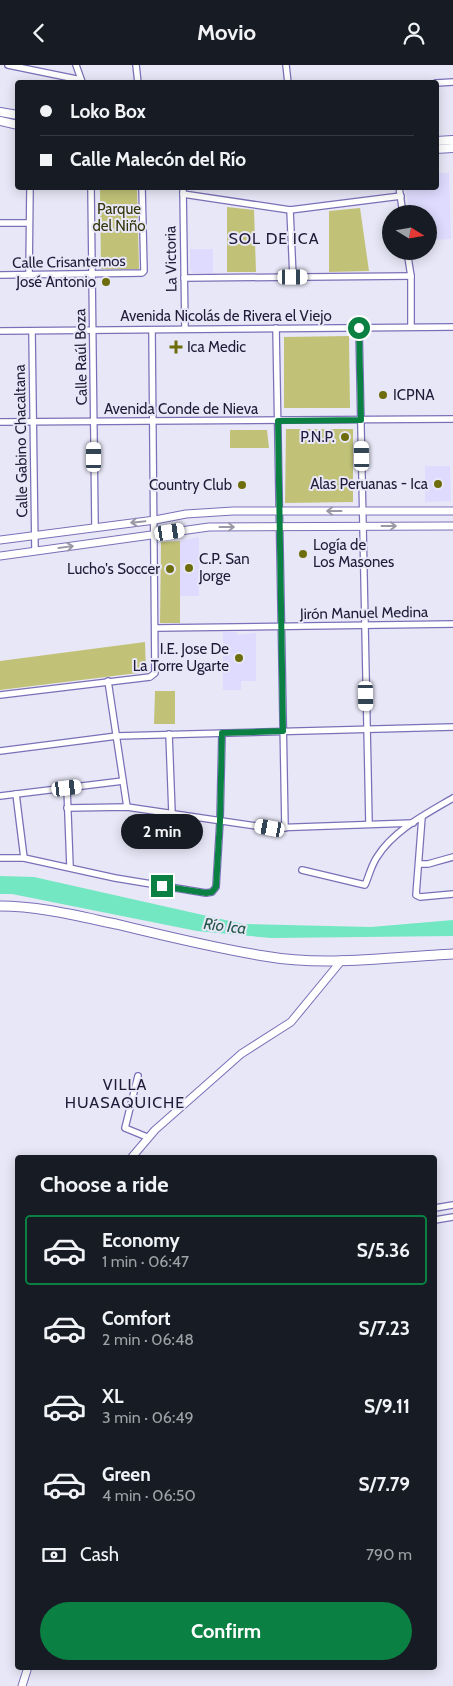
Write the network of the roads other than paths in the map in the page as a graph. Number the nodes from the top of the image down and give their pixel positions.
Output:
1 (8, 65) edge
2 (76, 65) edge
3 (136, 65) edge
4 (286, 65) edge
5 (19, 66) edge
6 (78, 80) edge
7 (82, 80) edge
8 (138, 80) edge
9 (288, 80) edge
10 (453, 82) edge
11 (439, 83) edge
12 (0, 112) edge
13 (15, 114) edge
14 (0, 121) edge
15 (15, 124) edge
16 (453, 140) edge
17 (439, 141) edge
18 (453, 147) edge
19 (439, 149) edge
20 (30, 190) edge
21 (91, 190) edge
22 (142, 190) edge
23 (399, 190) edge
24 (183, 191) edge
25 (400, 197) junction
26 (401, 205) edge
27 (290, 210) junction
28 (0, 223) edge
29 (29, 223) junction
30 (408, 260) edge
31 (0, 275) edge
32 (29, 275) junction
33 (92, 275) junction
34 (293, 277) junction
35 (411, 277) junction
36 (184, 278) junction
37 (411, 327) junction
38 (453, 327) edge
39 (276, 328) junction
40 (359, 328) junction
41 (93, 329) junction
42 (185, 329) junction
43 (152, 330) junction
44 (0, 331) edge
45 (32, 331) junction
46 (453, 419) edge
47 (361, 420) junction
48 (33, 421) junction
49 (94, 421) junction
50 (278, 421) junction
51 (0, 422) edge
52 (153, 422) junction
53 (279, 511) junction
54 (363, 511) junction
55 (453, 511) edge
56 (155, 520) junction
57 (95, 526) junction
58 (363, 526) junction
59 (453, 526) edge
60 (279, 527) junction
61 (155, 534) junction
62 (35, 535) junction
63 (0, 540) edge
64 (35, 551) junction
65 (0, 556) edge
66 (453, 624) edge
67 (365, 626) junction
68 (281, 627) junction
69 (156, 628) junction
70 (108, 681) junction
71 (0, 695) edge
72 (453, 727) edge
73 (283, 731) junction
74 (367, 731) junction
75 (222, 733) junction
76 (170, 734) junction
77 (116, 736) junction
78 (0, 751) edge
79 (123, 781) junction
80 (67, 788) junction
81 (16, 795) junction
82 (0, 796) edge
83 (453, 798) edge
84 (127, 807) junction
85 (67, 808) junction
86 (172, 813) junction
87 (422, 817) junction
88 (220, 821) junction
89 (413, 823) junction
90 (369, 824) junction
91 (285, 828) junction
92 (453, 857) edge
93 (0, 858) edge
94 (24, 858) junction
95 (419, 864) junction
96 (70, 867) junction
97 (302, 870) dead end
98 (453, 895) edge
99 (0, 907) edge
100 (453, 954) edge
101 (342, 960) junction
102 (138, 1076) dead end
103 (147, 1137) junction
104 (134, 1155) edge
105 (453, 1205) edge
106 (437, 1208) edge
107 (453, 1217) edge
108 (437, 1220) edge
109 (27, 1670) edge
110 (22, 1686) edge

1 - 5 street
2 - 7 street
3 - 8 street
4 - 9 street
5 - 6 street
10 - 11 street
12 - 13 main road
14 - 15 main road
16 - 17 main road
18 - 19 main road
20 - 29 street
21 - 33 street, Calle Raúl Boza
22 - 33 street, Calle Crisantemos
23 - 25 street
24 - 27 street
24 - 36 street, La Victoria
25 - 26 street
25 - 27 street
27 - 34 street
28 - 29 street
29 - 32 street
30 - 35 street
31 - 32 street, Calle Crisantemos
32 - 33 street, Calle Crisantemos
33 - 41 street, Calle Raúl Boza
34 - 35 street
34 - 36 street
35 - 37 street
36 - 42 street, La Victoria
37 - 38 street, Avenida Nicolás de Rivera el Viejo
37 - 40 street, Avenida Nicolás de Rivera el Viejo
39 - 40 street, Avenida Nicolás de Rivera el Viejo
39 - 42 street, Avenida Nicolás de Rivera el Viejo
39 - 50 street
40 - 47 street
41 - 43 street, Avenida Nicolás de Rivera el Viejo
41 - 45 street, Avenida Nicolás de Rivera el Viejo
41 - 49 street, Calle Raúl Boza
42 - 43 street, Avenida Nicolás de Rivera el Viejo
43 - 52 street
44 - 45 street, Avenida Nicolás de Rivera el Viejo
45 - 48 street, Calle Gabino Chacaltana
46 - 47 street, Avenida Conde de Nieva
47 - 50 street, Avenida Conde de Nieva
47 - 54 street
48 - 49 street, Avenida Conde de Nieva
48 - 51 street, Avenida Conde de Nieva
48 - 62 street, Calle Gabino Chacaltana
49 - 52 street, Avenida Conde de Nieva
49 - 57 street, Calle Raúl Boza
50 - 52 street, Avenida Conde de Nieva
50 - 53 street
52 - 56 street
54 -> 53 street
53 - 56 street
53 - 60 street
54 - 55 street
54 - 58 street
56 -> 57 street
56 - 61 street
57 - 62 street
58 -> 59 street
58 - 60 street
58 - 67 street
61 -> 60 street
60 - 68 street
64 -> 61 street
61 - 69 street
62 - 63 street
62 - 64 street, Calle Gabino Chacaltana
64 - 65 street
66 - 67 street, Jirón Manuel Medina
67 - 68 street, Jirón Manuel Medina
67 - 74 street
68 - 69 street, Jirón Manuel Medina
68 - 73 street
69 - 70 street
70 - 71 street
70 - 77 street
72 - 74 street
73 - 74 street
73 - 75 street
73 - 91 street
74 - 90 street
75 - 76 street
75 - 88 street
76 - 77 street
76 - 86 street
77 - 78 street
77 - 79 street
79 - 80 street
79 - 84 street
80 - 81 street
80 - 85 street
81 - 82 street
81 - 94 street
83 - 87 street
84 - 85 street
84 - 86 street
85 - 96 street
86 - 88 street
87 - 89 street
87 - 95 street
88 - 91 street
88 - 96 street
89 - 90 street
89 - 97 street
90 - 91 street
92 - 95 street
93 - 94 street
94 - 96 street
95 - 98 street
99 - 101 main road
100 - 101 main road
101 - 103 street
102 - 103 street
103 - 104 street
105 - 106 street
107 - 108 street
109 - 110 street

